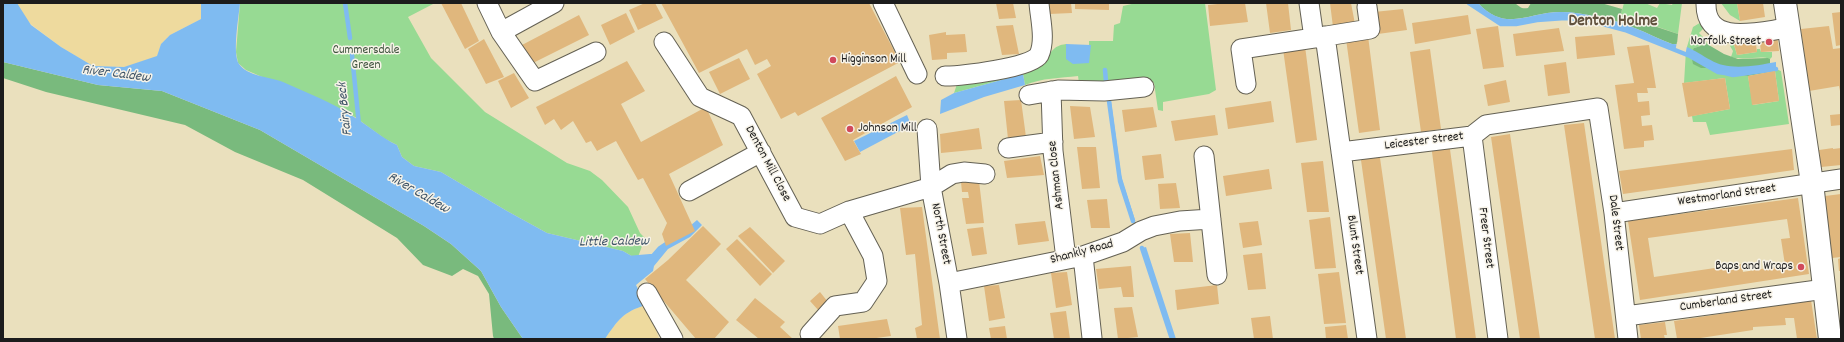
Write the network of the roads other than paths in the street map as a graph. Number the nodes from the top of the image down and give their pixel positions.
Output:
1 (487, 3) edge
2 (554, 3) edge
3 (883, 3) edge
4 (1039, 3) edge
5 (1309, 3) edge
6 (1706, 3) edge
7 (1785, 3) edge
8 (1367, 7) dead end
9 (1788, 28) junction
10 (501, 32) junction
11 (1322, 39) junction
12 (664, 42) dead end
13 (596, 52) dead end
14 (917, 74) dead end
15 (945, 76) dead end
16 (1246, 84) dead end
17 (1144, 87) dead end
18 (1051, 92) junction
19 (1029, 95) dead end
20 (1598, 108) joint
21 (927, 129) dead end
22 (1472, 136) junction
23 (1053, 142) junction
24 (1008, 148) dead end
25 (761, 152) junction
26 (1341, 152) junction
27 (1204, 156) dead end
28 (985, 174) dead end
29 (1841, 180) edge
30 (1812, 183) junction
31 (931, 187) junction
32 (689, 191) dead end
33 (849, 211) junction
34 (1614, 213) junction
35 (1212, 219) junction
36 (1074, 257) junction
37 (1217, 275) dead end
38 (949, 283) junction
39 (1825, 289) junction
40 (647, 293) dead end
41 (1626, 316) junction
42 (810, 334) dead end
43 (1092, 338) dead end
44 (673, 339) edge
45 (958, 339) edge
46 (1367, 339) edge
47 (1498, 339) edge
48 (1628, 339) edge
49 (1830, 339) edge

1 - 10 street
2 - 10 street
3 - 14 street
4 - 15 street
5 - 11 street, Blunt Street
6 - 9 street
7 - 9 street
8 - 11 street
9 - 30 street
10 - 13 street
11 - 16 street
11 - 26 street, Blunt Street
12 - 25 street, Denton Mill Close
17 - 18 street
18 - 19 street
18 - 23 street, Ashman Close
20 - 22 street, Leicester Street
20 - 34 street, Dale Street
21 - 31 street, North Street
22 - 26 street, Leicester Street
22 - 47 street, Freer Street
23 - 24 street
23 - 36 street, Ashman Close
25 - 32 street
25 - 33 street, Denton Mill Close
26 - 46 street, Blunt Street
27 - 35 street
28 - 31 street, Denton Mill Close
29 - 30 street, Westmorland Street
30 - 34 street, Westmorland Street
30 - 39 street
31 - 33 street, Denton Mill Close
31 - 38 street, North Street
33 - 42 street
34 - 41 street, Dale Street
35 - 36 street, Shankly Road
35 - 37 street
36 - 38 street, Shankly Road
36 - 43 street, Ashman Close
38 - 45 street, North Street
39 - 41 street, Cumberland Street
39 - 49 street
40 - 44 street
41 - 48 street, Dale Street

